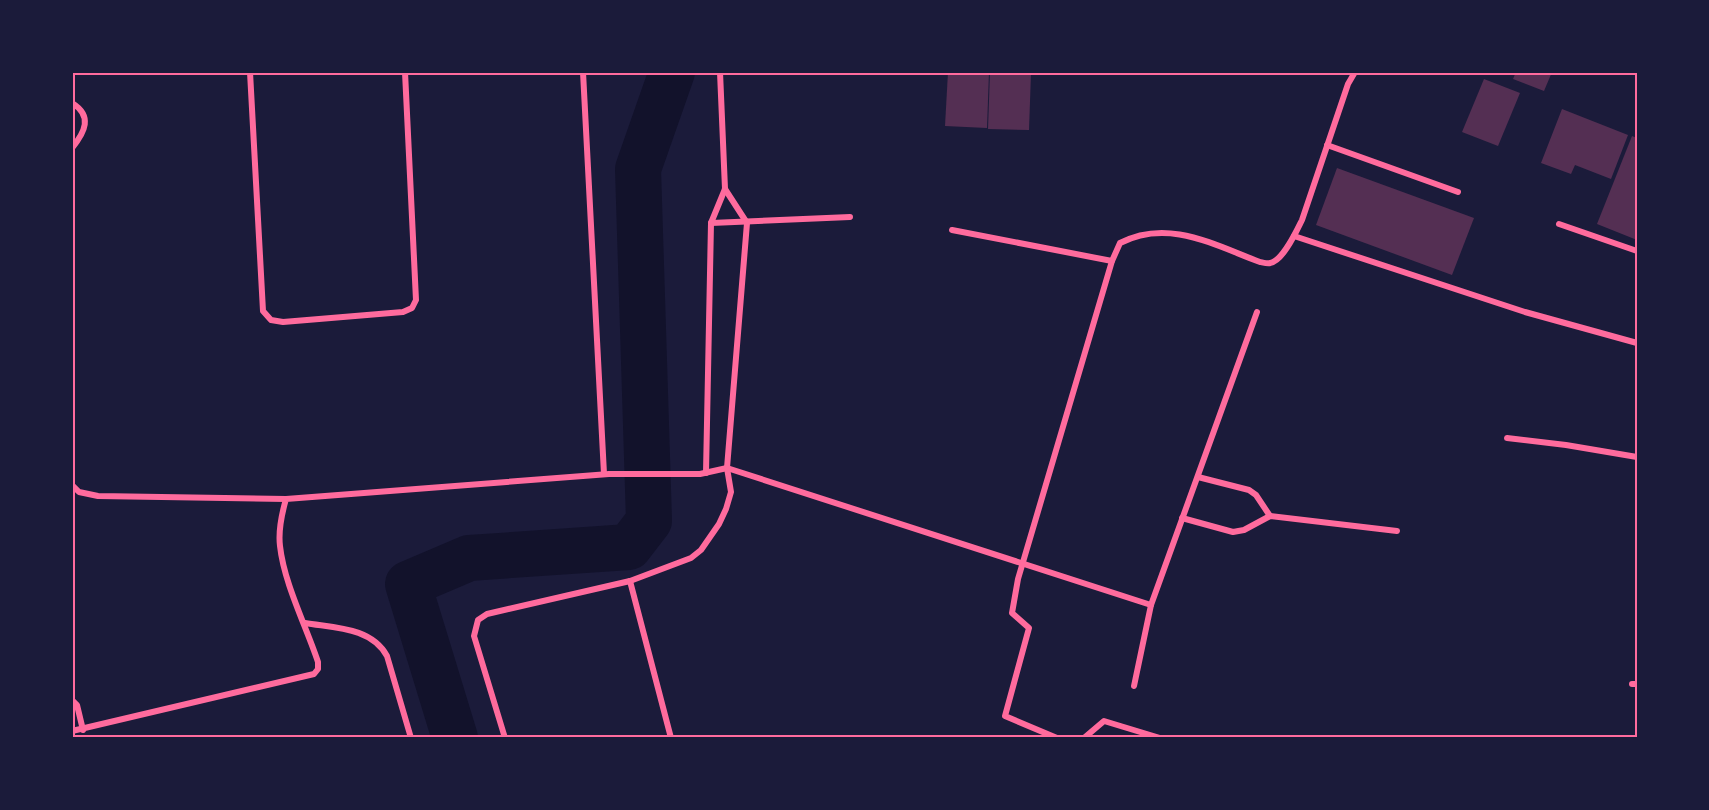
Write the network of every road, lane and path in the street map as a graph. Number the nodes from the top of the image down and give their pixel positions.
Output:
1 (250, 72) edge
2 (405, 72) edge
3 (583, 72) edge
4 (720, 72) edge
5 (1354, 72) edge
6 (72, 103) edge
7 (1327, 145) junction
8 (72, 148) edge
9 (725, 189) junction
10 (1458, 192) dead end
11 (850, 217) dead end
12 (711, 223) junction
13 (747, 223) junction
14 (1559, 224) dead end
15 (952, 230) dead end
16 (1294, 236) junction
17 (1637, 251) edge
18 (1112, 261) junction
19 (1257, 312) dead end
20 (1637, 343) edge
21 (1507, 438) dead end
22 (1637, 457) edge
23 (727, 468) junction
24 (607, 474) junction
25 (703, 474) junction
26 (1197, 477) junction
27 (72, 485) edge
28 (286, 499) junction
29 (1270, 516) junction
30 (1182, 518) junction
31 (1397, 531) dead end
32 (630, 581) junction
33 (1151, 604) junction
34 (305, 623) junction
35 (1134, 686) dead end
36 (72, 700) edge
37 (83, 730) junction
38 (72, 731) edge
39 (411, 738) edge
40 (505, 738) edge
41 (671, 738) edge
42 (1057, 738) edge
43 (1084, 738) edge
44 (1160, 738) edge

1 - 2 street
3 - 24 street
4 - 9 street
5 - 7 street
6 - 8 street
7 - 10 street
7 - 16 street
9 - 12 street
9 - 13 street
11 - 13 street
12 - 13 street
12 - 25 street
13 - 23 street
14 - 17 street
15 - 18 street
16 - 18 street
16 - 20 street
18 - 42 street
19 - 26 street
21 - 22 street
23 - 25 street
23 - 32 street
23 - 33 street
24 - 25 street
24 - 28 street
26 - 29 street
26 - 30 street
27 - 28 street
28 - 34 street
29 - 30 street
29 - 31 street
30 - 33 street
32 - 40 street
32 - 41 street
33 - 35 street
34 - 37 street
34 - 39 street
36 - 37 street
37 - 38 street
43 - 44 street

